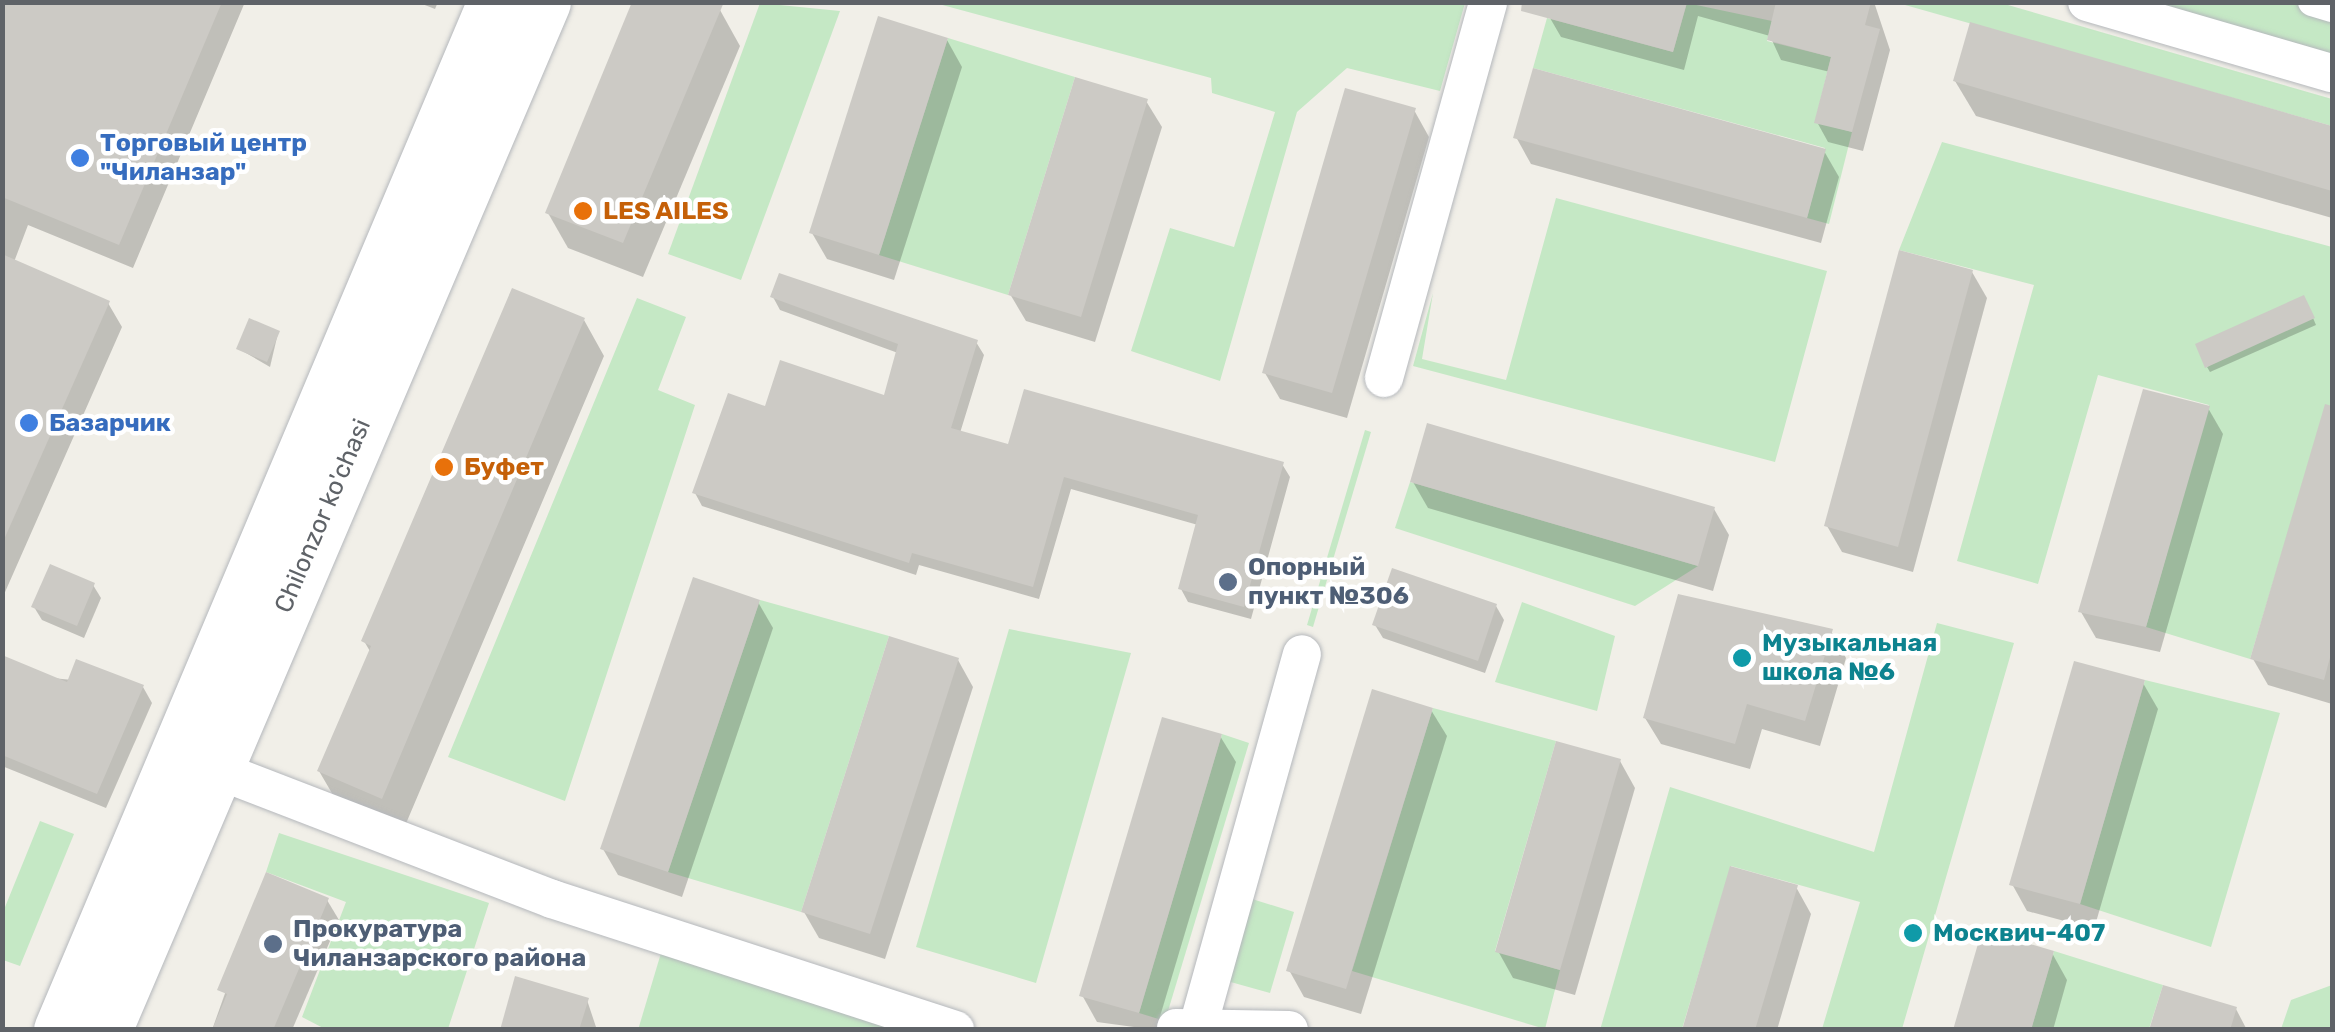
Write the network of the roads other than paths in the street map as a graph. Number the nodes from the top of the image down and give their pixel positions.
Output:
1 (495, 2) edge
2 (543, 2) edge
3 (1488, 2) edge
4 (2087, 2) edge
5 (2312, 2) edge
6 (2332, 8) edge
7 (2332, 74) edge
8 (1384, 378) dead end
9 (1302, 654) dead end
10 (196, 761) junction
11 (1190, 1028) edge
12 (61, 1030) edge
13 (104, 1030) edge
14 (955, 1030) edge
15 (1289, 1030) edge

1 - 10 main road, Chilonzor ko'chasi
2 - 10 main road, Chilonzor ko'chasi
3 - 8 street
4 - 7 street
5 - 6 street
9 - 11 street
10 - 12 main road, Chilonzor ko'chasi
10 - 13 main road, Chilonzor ko'chasi
10 - 14 street
11 - 15 street

